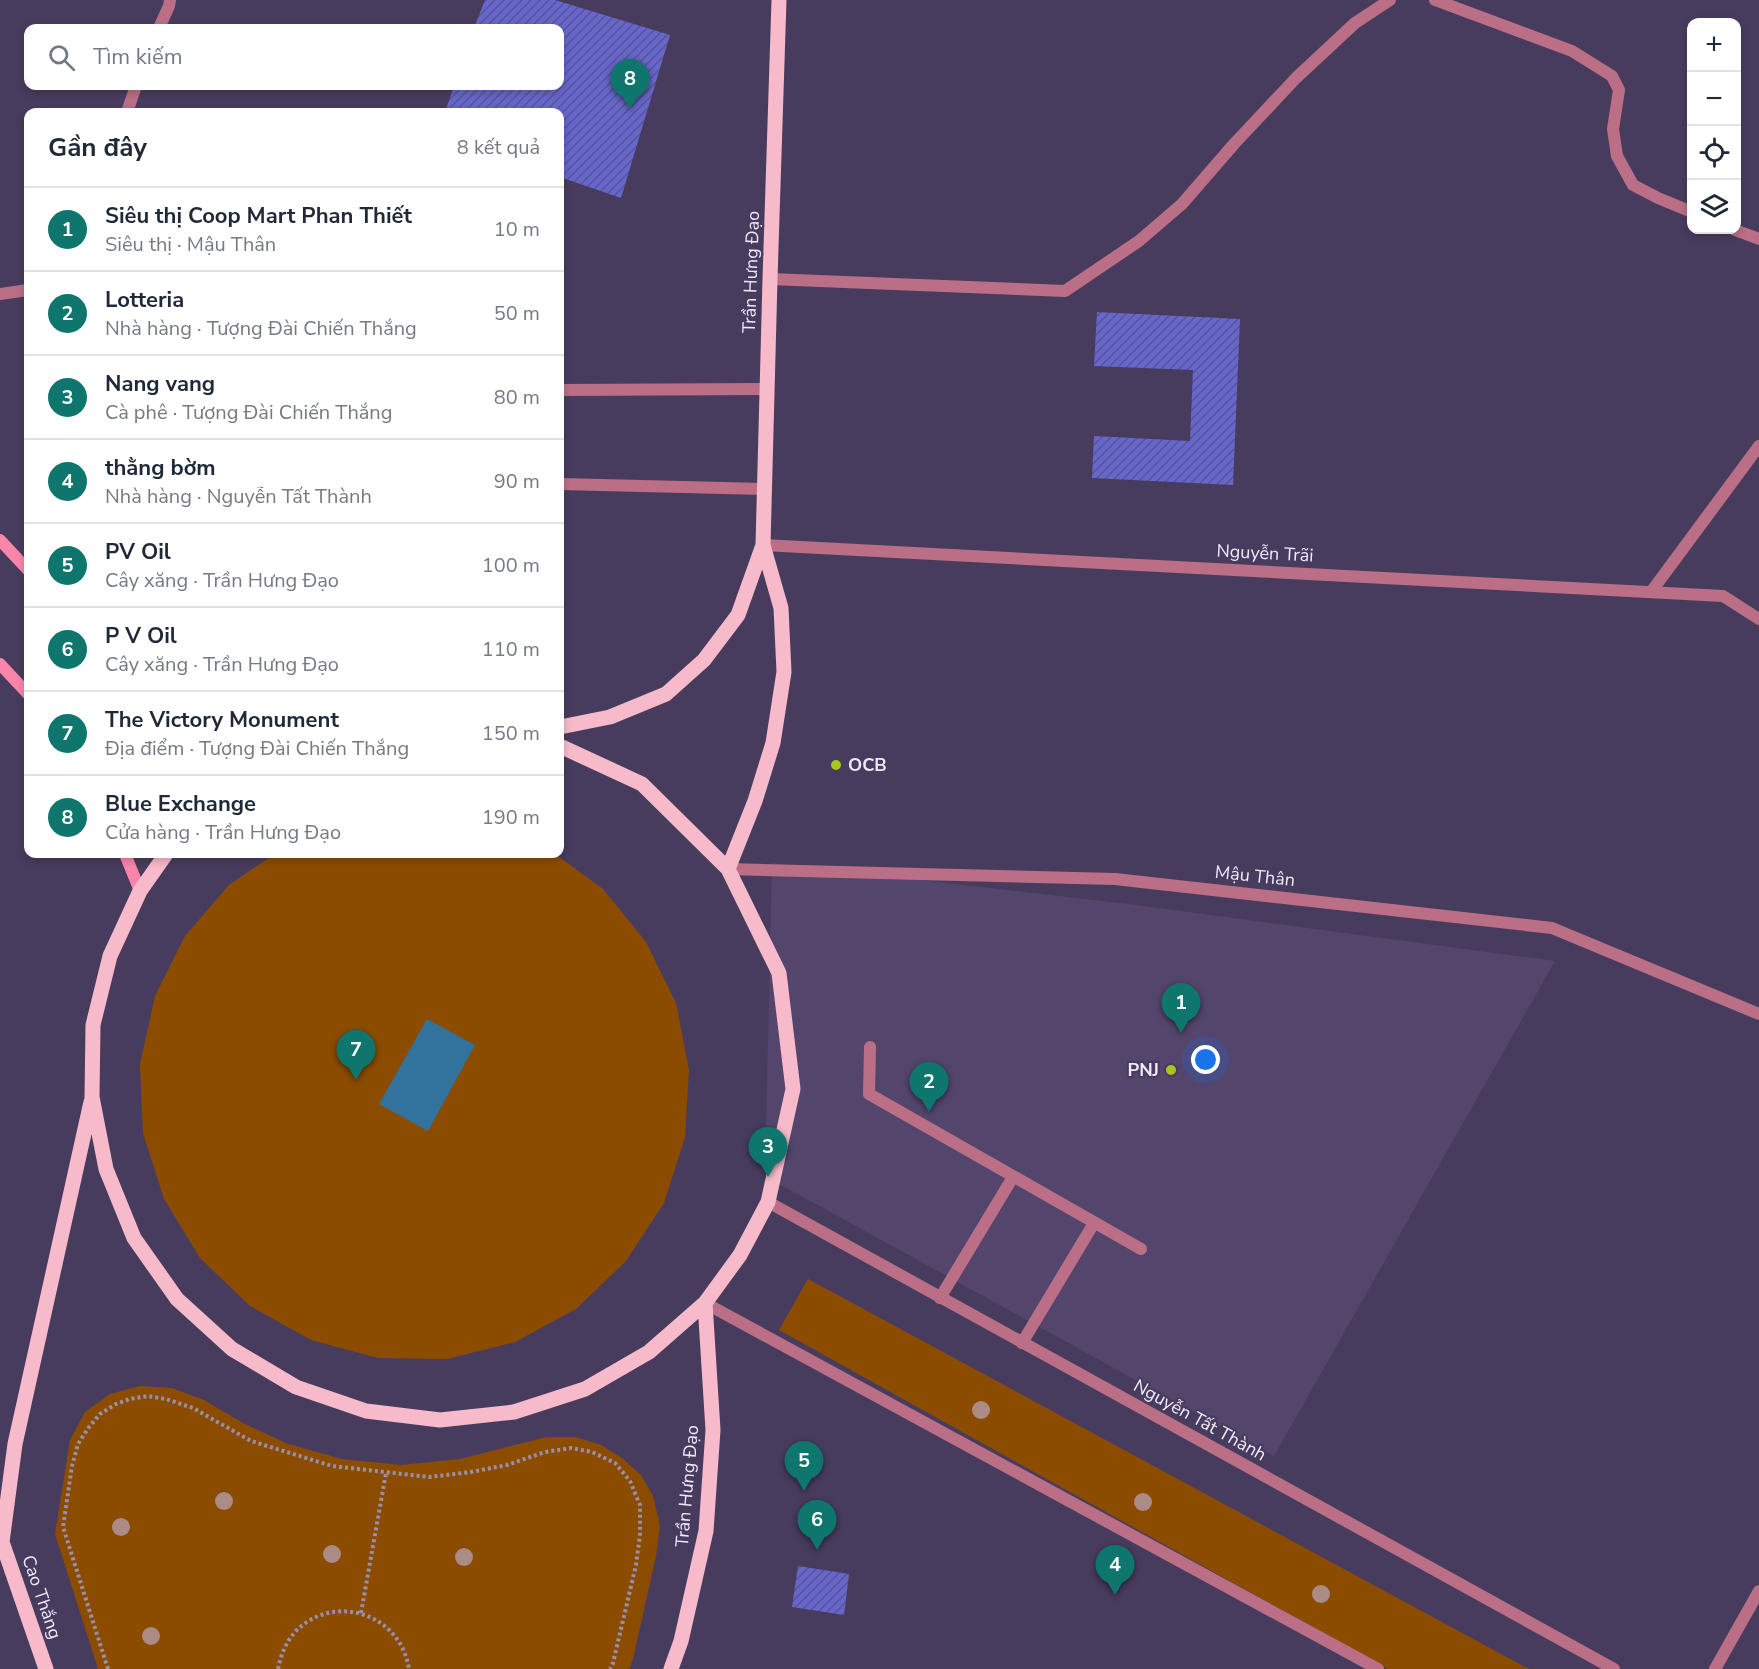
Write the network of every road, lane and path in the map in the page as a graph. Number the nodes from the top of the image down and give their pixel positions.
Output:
1 (170, 0) edge
2 (779, 0) edge
3 (1390, 0) edge
4 (1434, 0) edge
5 (161, 24) edge
6 (135, 90) edge
7 (128, 108) edge
8 (1687, 210) edge
9 (1741, 232) edge
10 (1759, 239) edge
11 (770, 279) junction
12 (24, 291) edge
13 (0, 294) edge
14 (766, 389) junction
15 (564, 390) edge
16 (1759, 446) edge
17 (564, 484) edge
18 (764, 489) junction
19 (0, 540) edge
20 (763, 545) junction
21 (24, 566) edge
22 (1651, 592) junction
23 (1759, 619) edge
24 (0, 664) edge
25 (24, 690) edge
26 (564, 727) edge
27 (564, 748) edge
28 (126, 858) edge
29 (163, 858) edge
30 (728, 869) junction
31 (140, 891) junction
32 (1759, 1014) edge
33 (870, 1047) dead end
34 (92, 1097) junction
35 (1013, 1177) junction
36 (768, 1202) junction
37 (1095, 1223) junction
38 (1141, 1249) dead end
39 (940, 1298) junction
40 (705, 1303) junction
41 (1022, 1343) junction
42 (386, 1473) junction
43 (1, 1540) edge
44 (1759, 1591) edge
45 (361, 1613) junction
46 (46, 1669) edge
47 (108, 1669) edge
48 (278, 1669) edge
49 (409, 1669) edge
50 (610, 1669) edge
51 (671, 1669) edge
52 (1378, 1669) edge
53 (1614, 1669) edge
54 (1715, 1669) edge

1 - 5 street
2 - 11 main road, Trần Hưng Đạo
3 - 11 street
4 - 8 street
6 - 7 street
9 - 10 street
11 - 14 main road, Trần Hưng Đạo
12 - 13 street
14 - 15 street
14 - 18 main road, Trần Hưng Đạo
16 - 22 street
17 - 18 street
18 - 20 main road, Trần Hưng Đạo
19 - 21 main road
20 - 22 street, Nguyễn Trãi
20 - 26 main road, Trần Hưng Đạo
20 - 30 main road, Trần Hưng Đạo
22 - 23 street, Nguyễn Trãi
24 - 25 main road
27 - 30 main road
28 - 31 main road
29 - 31 main road
30 - 32 street, Mậu Thân
30 - 36 main road
31 - 34 main road
33 - 35 street
34 - 40 main road
34 - 43 main road
35 - 37 street
35 - 39 street
36 - 39 street, Nguyễn Tất Thành
36 - 40 main road
37 - 38 street
37 - 41 street
39 - 41 street, Nguyễn Tất Thành
40 - 51 main road, Trần Hưng Đạo
40 - 52 street
41 - 53 street, Nguyễn Tất Thành
42 - 45 path
42 - 47 path
42 - 50 path
43 - 46 main road, Cao Thắng
44 - 54 street
45 - 48 path
45 - 49 path

